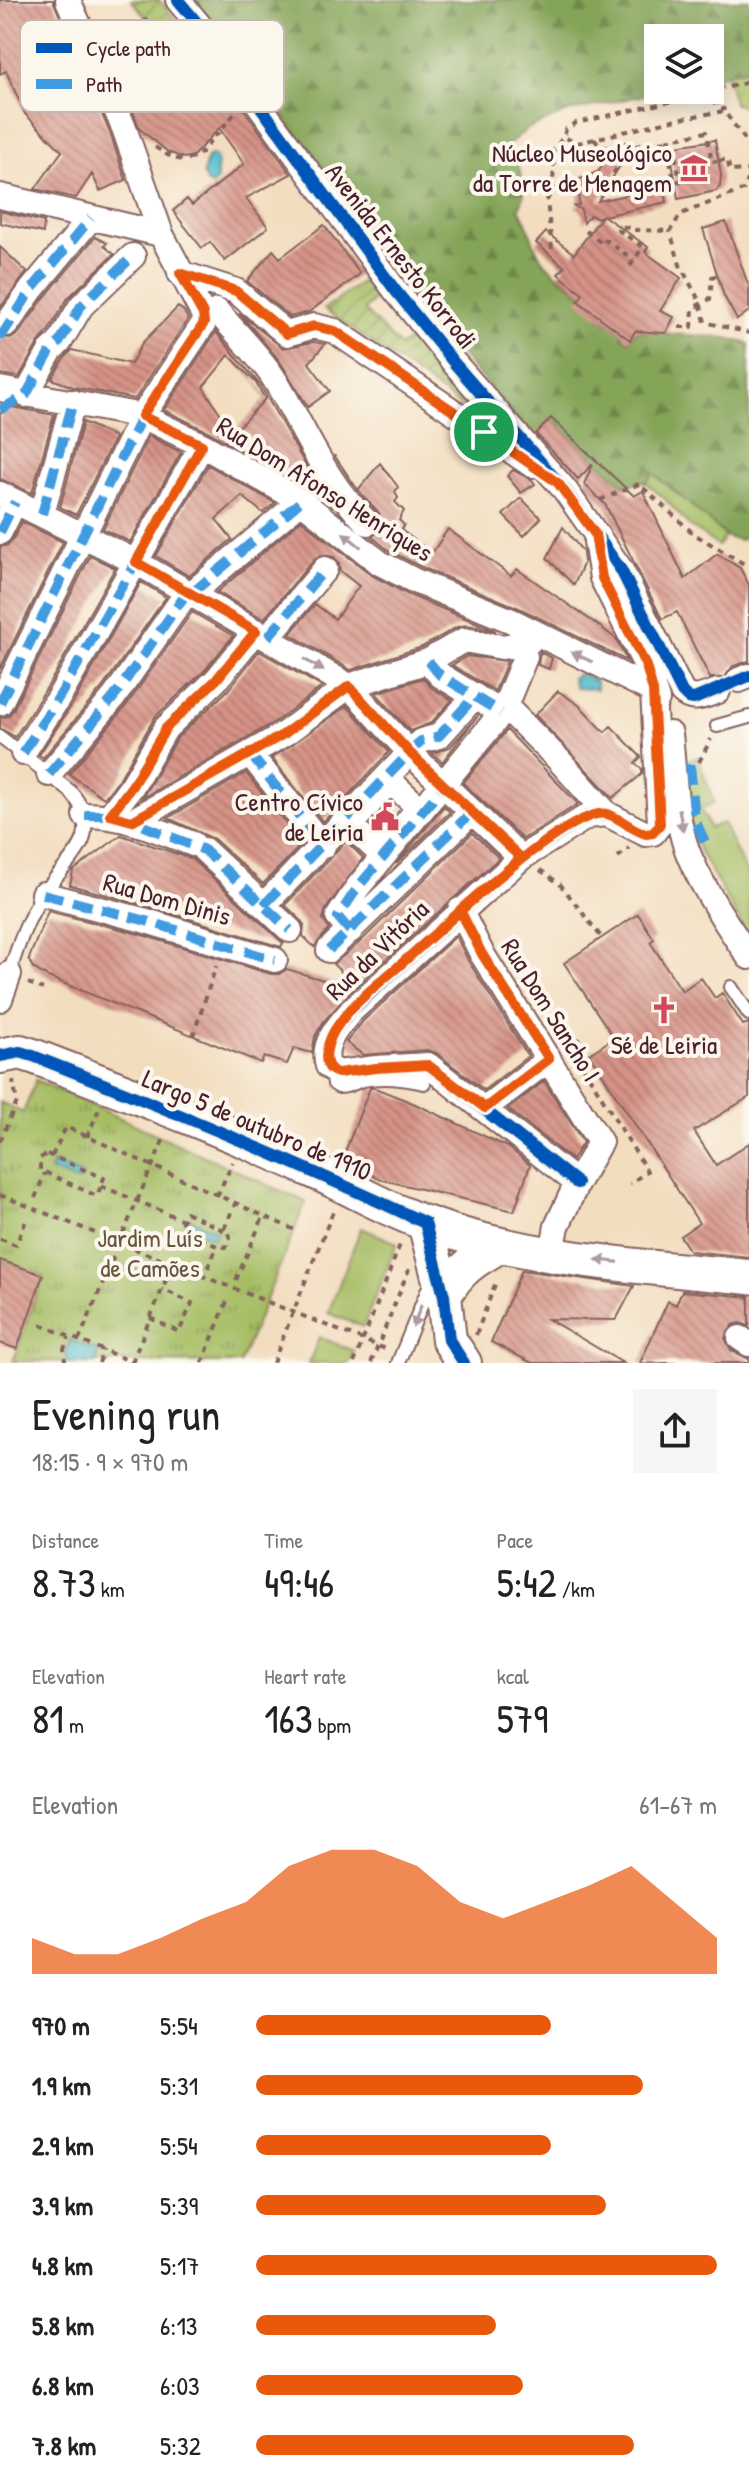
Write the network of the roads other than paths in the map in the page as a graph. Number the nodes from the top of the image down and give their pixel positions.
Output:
1 (68, 0) edge
2 (178, 0) edge
3 (77, 20) edge
4 (195, 20) edge
5 (117, 112) edge
6 (265, 112) edge
7 (0, 196) edge
8 (91, 218) junction
9 (161, 234) junction
10 (133, 256) dead end
11 (180, 273) junction
12 (204, 318) junction
13 (7, 324) dead end
14 (0, 389) edge
15 (26, 395) junction
16 (73, 402) junction
17 (0, 410) edge
18 (142, 416) junction
19 (202, 445) junction
20 (558, 483) junction
21 (8, 498) edge
22 (301, 501) junction
23 (42, 514) junction
24 (368, 523) dead end
25 (600, 523) junction
26 (0, 532) edge
27 (85, 535) junction
28 (136, 562) junction
29 (325, 569) dead end
30 (190, 592) junction
31 (262, 634) junction
32 (428, 661) junction
33 (735, 682) edge
34 (349, 686) junction
35 (653, 691) junction
36 (475, 696) junction
37 (0, 703) edge
38 (503, 710) junction
39 (749, 717) edge
40 (717, 726) road end
41 (0, 737) edge
42 (23, 753) junction
43 (250, 754) junction
44 (411, 754) junction
45 (49, 774) junction
46 (445, 785) junction
47 (472, 812) junction
48 (607, 814) junction
49 (85, 815) junction
50 (121, 818) junction
51 (323, 846) junction
52 (531, 852) junction
53 (43, 894) junction
54 (264, 905) junction
55 (460, 910) junction
56 (290, 930) dead end
57 (350, 931) junction
58 (329, 950) dead end
59 (749, 957) edge
60 (275, 960) dead end
61 (9, 974) joint
62 (731, 987) dead end
63 (0, 999) edge
64 (749, 1014) edge
65 (549, 1059) junction
66 (6, 1067) edge
67 (332, 1072) junction
68 (424, 1083) dead end
69 (485, 1108) junction
70 (577, 1183) junction
71 (413, 1232) junction
72 (510, 1251) junction
73 (430, 1277) junction
74 (749, 1277) edge
75 (470, 1351) edge
76 (396, 1358) edge

1 - 3 street
2 - 4 street, Avenida Ernesto Korrodi
5 - 9 street
6 - 20 street, Avenida Ernesto Korrodi
7 - 8 street
8 - 9 street
8 - 13 street
9 - 11 street
10 - 15 street
11 - 12 street
11 - 20 street
12 - 18 street
12 - 24 street
14 - 15 street, Rua Dom Afonso Henriques
15 - 16 street, Rua Dom Afonso Henriques
15 - 17 street
16 - 18 street, Rua Dom Afonso Henriques
16 - 23 street
18 - 19 street, Rua Dom Afonso Henriques
18 - 27 street
19 - 22 street, Rua Dom Afonso Henriques
19 - 28 street
20 - 25 street, Avenida Ernesto Korrodi
21 - 23 street
21 - 26 street
22 - 30 street
35 -> 22 street, Rua Dom Afonso Henriques
23 - 27 street
25 - 33 street, Avenida Ernesto Korrodi
25 - 35 street
27 - 28 street
27 - 37 street
28 - 30 street
28 - 42 street
29 - 31 street
30 - 31 street
30 - 45 street
31 -> 34 street
31 - 50 street
32 - 34 street
32 - 36 street
32 - 38 street
34 - 43 street
34 - 44 street
35 - 48 street
35 -> 59 street
36 - 38 street
36 - 44 street
38 - 46 street
38 - 48 street
39 - 40 lane
41 - 42 lane
42 - 45 lane
43 - 50 street
43 - 51 street
44 - 46 street
44 - 51 street
45 - 49 lane
46 - 47 street
46 - 57 street
47 - 52 street
47 - 57 street
48 - 52 street, Rua da Vitória
49 - 50 street
49 - 53 lane
50 - 54 street
51 - 54 street
52 - 55 street, Rua da Vitória
53 - 60 street, Rua Dom Dinis
53 - 61 lane
54 - 56 street
55 - 65 street, Rua Dom Sancho I
55 - 67 street, Rua da Vitória
57 - 58 street
61 - 63 street
62 - 64 lane
65 - 69 street
65 - 70 street, Rua Dom Sancho I
66 - 71 main road, Largo 5 de outubro de 1910
67 - 68 lane
67 - 69 street
69 - 70 street
70 - 72 street
71 - 72 main road, Largo 5 de outubro de 1910
71 - 73 main road
72 - 73 main road
74 -> 72 main road, Largo 5 de outubro de 1910
73 - 75 main road
73 -> 76 lane

